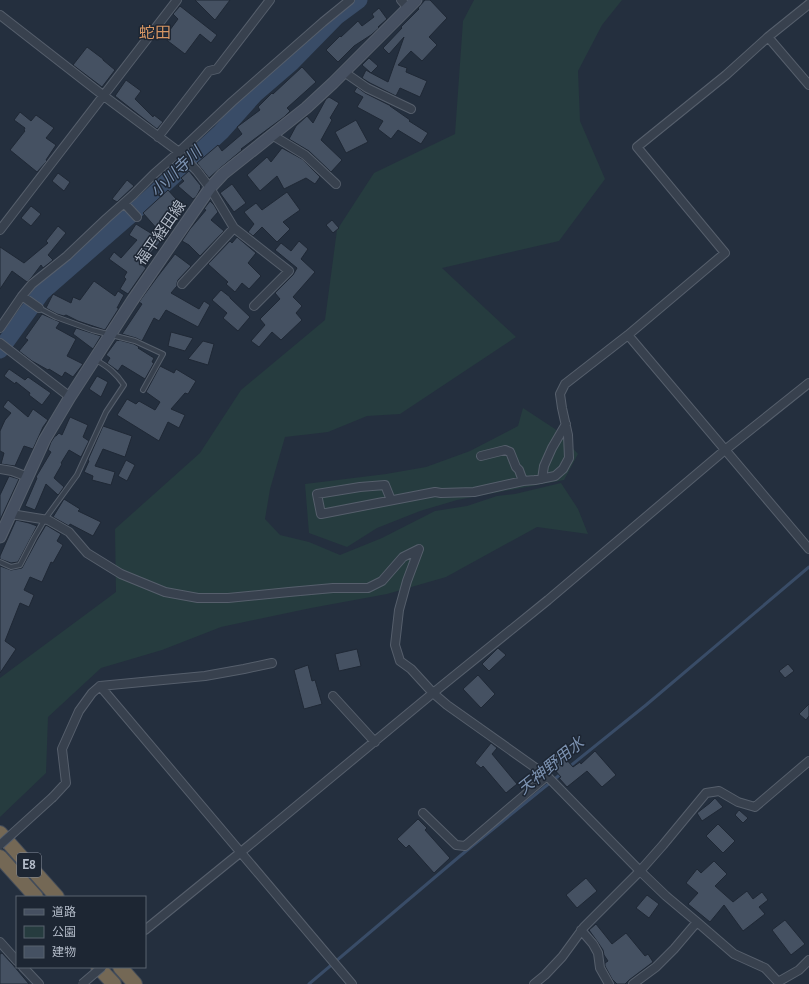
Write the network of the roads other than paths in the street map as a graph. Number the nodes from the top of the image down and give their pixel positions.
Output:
1 (177, 0) edge
2 (270, 0) edge
3 (350, 0) edge
4 (410, 2) edge
5 (809, 4) edge
6 (0, 15) edge
7 (768, 37) junction
8 (344, 72) junction
9 (809, 85) edge
10 (104, 96) junction
11 (412, 109) dead end
12 (272, 135) junction
13 (158, 137) junction
14 (179, 152) junction
15 (336, 184) dead end
16 (210, 188) junction
17 (124, 203) junction
18 (138, 217) dead end
19 (234, 228) junction
20 (0, 230) edge
21 (182, 284) dead end
22 (22, 296) junction
23 (254, 306) dead end
24 (39, 308) joint
25 (0, 328) edge
26 (110, 335) junction
27 (628, 335) junction
28 (0, 343) edge
29 (94, 358) junction
30 (809, 383) edge
31 (143, 390) dead end
32 (70, 397) junction
33 (566, 424) junction
34 (725, 450) junction
35 (481, 456) dead end
36 (0, 470) edge
37 (28, 477) junction
38 (542, 479) junction
39 (524, 481) junction
40 (391, 500) junction
41 (11, 514) junction
42 (46, 519) junction
43 (0, 537) edge
44 (809, 549) edge
45 (0, 562) edge
46 (272, 662) dead end
47 (100, 686) junction
48 (433, 693) junction
49 (334, 696) dead end
50 (374, 742) junction
51 (809, 761) edge
52 (547, 776) junction
53 (423, 812) dead end
54 (0, 833) edge
55 (0, 845) edge
56 (241, 852) junction
57 (0, 857) edge
58 (640, 871) junction
59 (35, 896) edge
60 (57, 896) edge
61 (697, 922) junction
62 (146, 929) edge
63 (581, 930) junction
64 (0, 942) edge
65 (16, 960) edge
66 (809, 960) edge
67 (24, 968) edge
68 (99, 968) edge
69 (101, 968) edge
70 (121, 968) edge
71 (779, 983) edge
72 (39, 984) edge
73 (82, 984) edge
74 (114, 984) edge
75 (136, 984) edge
76 (352, 984) edge
77 (534, 984) edge
78 (609, 984) edge
79 (633, 984) edge

1 - 10 street
2 - 13 street
3 - 14 street
4 - 8 main road, 福平経田線
5 - 7 street
6 - 10 street
7 - 9 street
7 - 27 street
8 - 11 street
8 - 12 main road, 福平経田線
10 - 13 street
10 - 20 street
12 - 15 street
12 - 16 main road, 福平経田線
13 - 14 street
14 - 16 street
14 - 17 street
16 - 19 street
16 - 26 main road, 福平経田線
17 - 18 street
17 - 22 street
19 - 21 street
19 - 23 street
22 - 24 street
22 - 25 street
24 - 26 lane
26 - 29 main road, 福平経田線
26 - 31 lane
27 - 33 street
27 - 34 street
28 - 32 street
29 - 32 main road, 福平経田線
29 - 42 lane
30 - 34 street
32 - 37 main road, 福平経田線
33 - 38 street
33 - 38 street
34 - 44 street
34 - 48 street
35 - 39 street
36 - 37 street
37 - 41 main road, 福平経田線
38 - 39 street
39 - 40 street
40 - 40 street
41 - 42 street
41 - 43 main road, 福平経田線
42 - 45 lane
42 - 48 street
46 - 47 street
47 - 55 street, bridge
47 - 56 street
48 - 50 street
48 - 52 street
49 - 50 street
50 - 56 street
51 - 58 street
52 - 53 street
52 - 58 street
54 - 60 highway, E8
56 - 62 street
56 - 76 street
57 - 59 highway, E8
58 - 61 street
58 - 63 street
61 - 71 street
61 - 79 street
63 - 77 street
63 - 78 street
64 - 65 street
66 - 71 street
67 - 72 street
68 - 73 street, bridge
69 - 74 highway
70 - 75 highway

